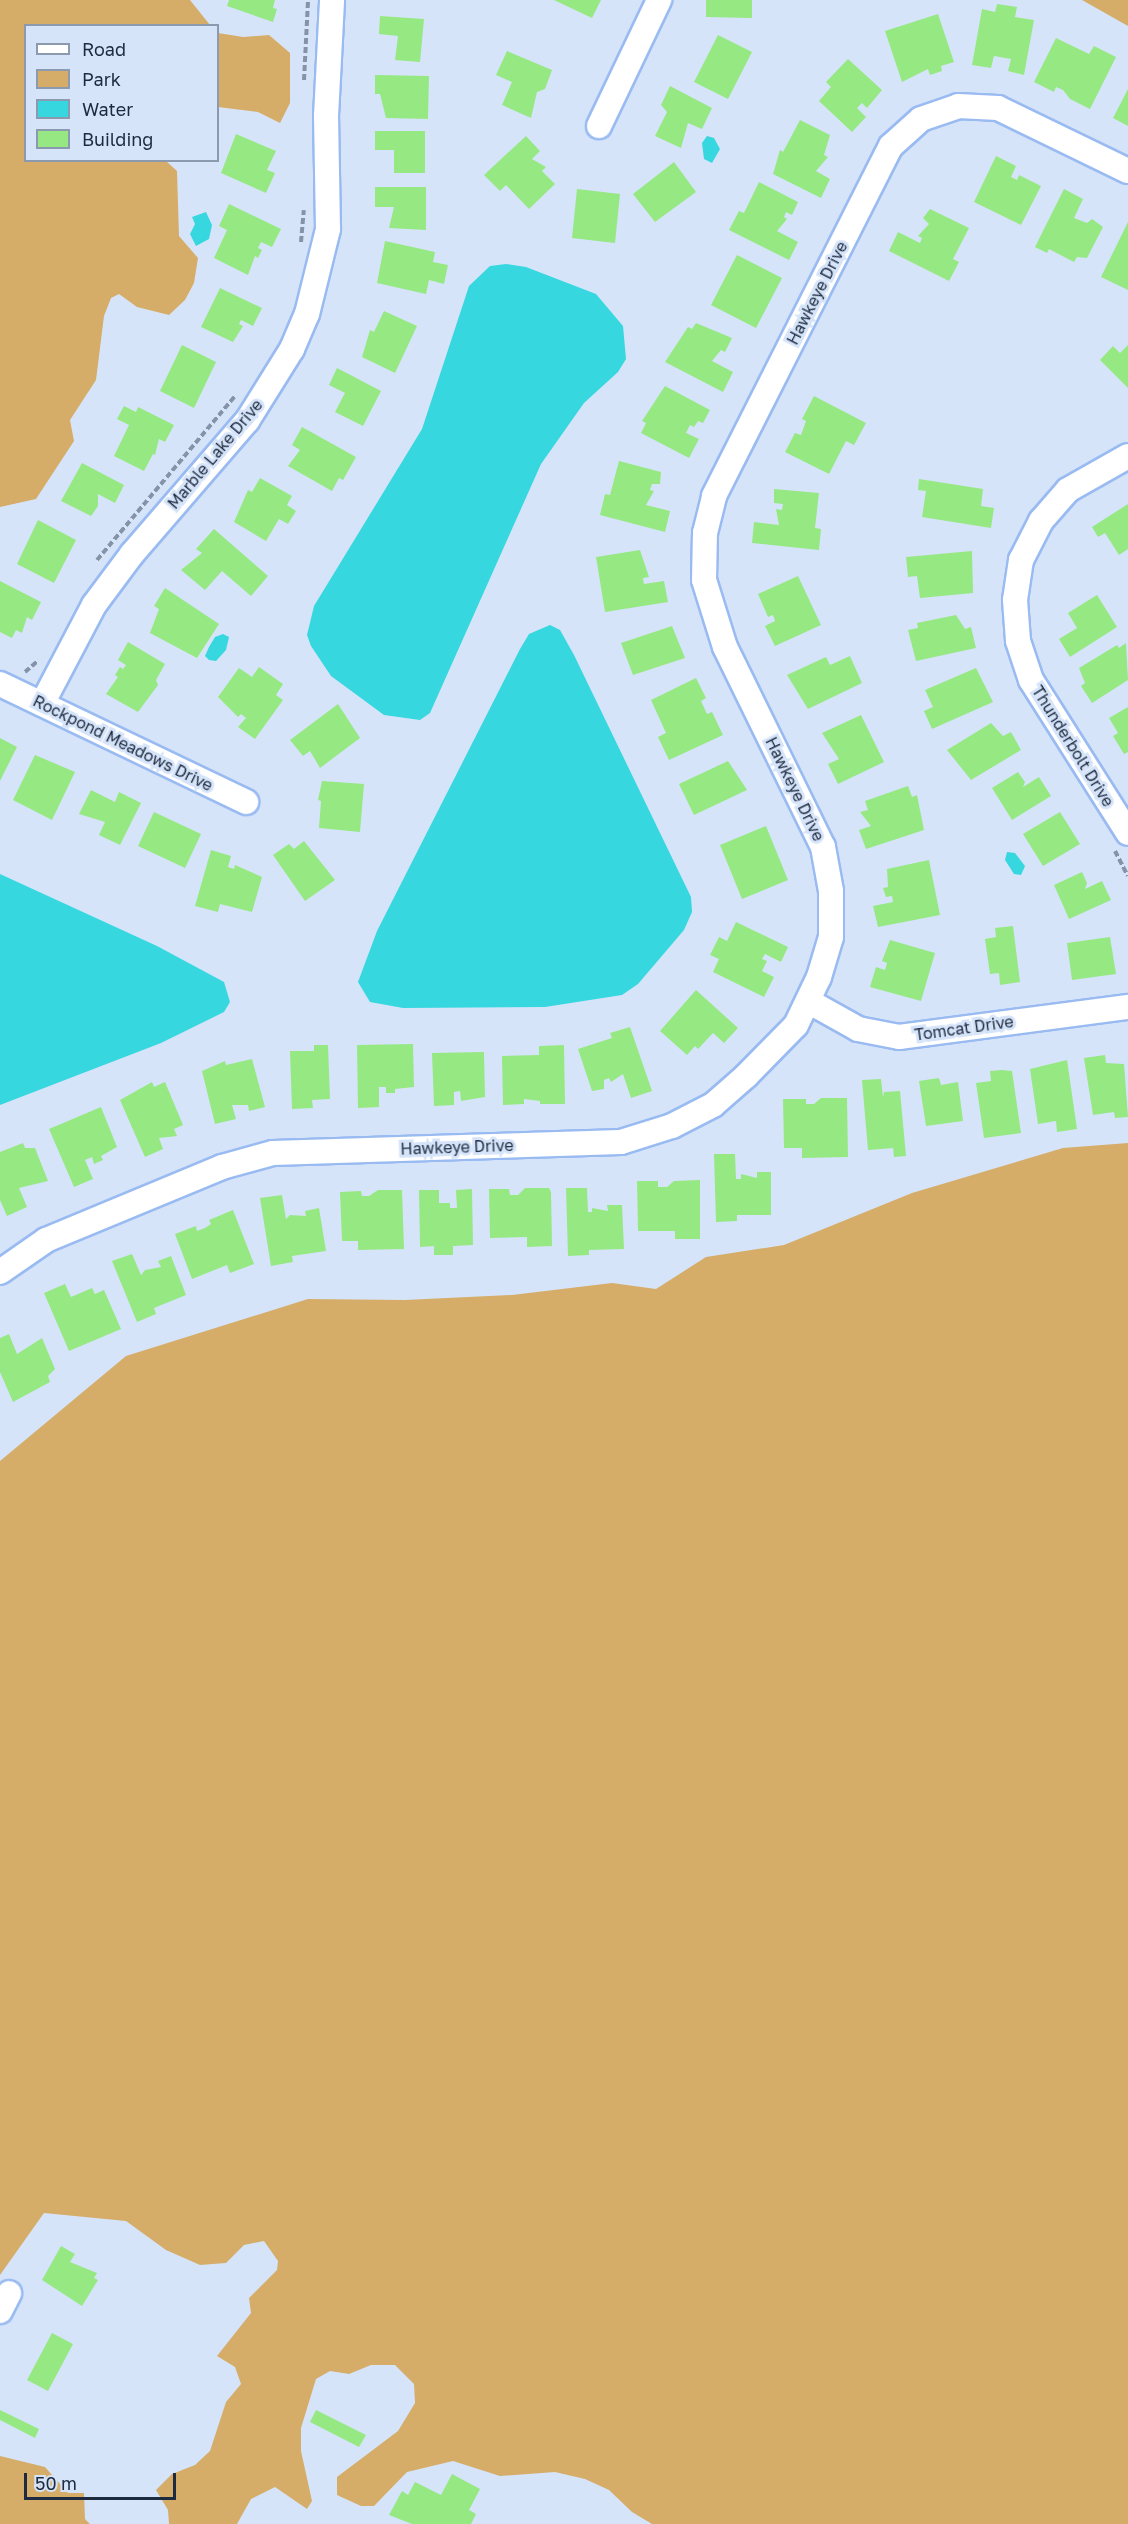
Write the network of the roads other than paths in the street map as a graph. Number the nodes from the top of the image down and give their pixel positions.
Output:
1 (332, 0) edge
2 (658, 0) edge
3 (599, 126) dead end
4 (1128, 171) edge
5 (1128, 456) edge
6 (8, 677) edge
7 (42, 704) junction
8 (246, 801) dead end
9 (1120, 841) edge
10 (808, 1001) junction
11 (1128, 1007) edge
12 (0, 1272) edge

1 - 7 street, Marble Lake Drive
2 - 3 street
4 - 10 street, Hawkeye Drive
5 - 9 street, Thunderbolt Drive
6 - 7 street, Rockpond Meadows Drive
7 - 8 street, Rockpond Meadows Drive
10 - 11 street, Tomcat Drive
10 - 12 street, Hawkeye Drive

